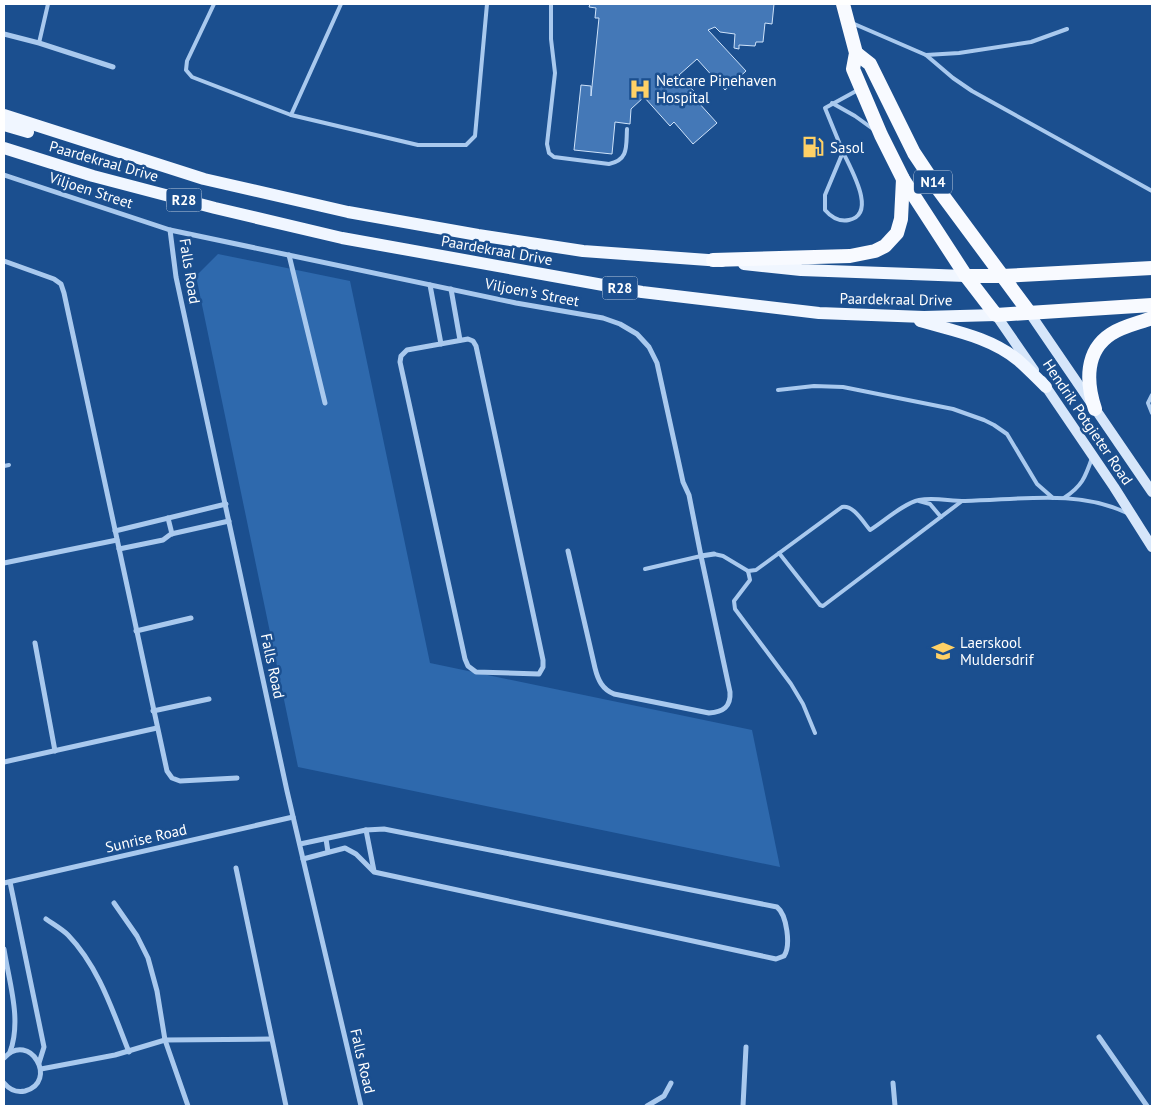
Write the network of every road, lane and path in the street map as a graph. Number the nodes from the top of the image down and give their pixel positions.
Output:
1 (48, 4) edge
2 (214, 4) edge
3 (340, 4) edge
4 (487, 4) edge
5 (551, 4) edge
6 (843, 4) edge
7 (848, 21) junction
8 (1067, 29) dead end
9 (4, 34) edge
10 (39, 43) junction
11 (856, 53) junction
12 (926, 55) junction
13 (113, 67) dead end
14 (878, 80) junction
15 (861, 88) junction
16 (832, 103) junction
17 (4, 115) edge
18 (291, 115) junction
19 (4, 125) edge
20 (628, 129) dead end
21 (880, 135) junction
22 (4, 148) edge
23 (843, 152) junction
24 (4, 175) edge
25 (204, 179) junction
26 (903, 179) junction
27 (1152, 191) edge
28 (170, 230) junction
29 (289, 255) junction
30 (713, 260) junction
31 (4, 261) edge
32 (1152, 268) edge
33 (966, 276) junction
34 (1002, 276) junction
35 (430, 285) junction
36 (451, 289) junction
37 (1152, 305) edge
38 (1029, 312) junction
39 (996, 315) junction
40 (902, 316) junction
41 (1152, 318) edge
42 (460, 340) junction
43 (441, 344) junction
44 (1046, 387) junction
45 (778, 390) dead end
46 (1152, 394) edge
47 (325, 403) dead end
48 (1095, 409) junction
49 (1152, 413) edge
50 (1092, 455) junction
51 (1152, 492) edge
52 (1053, 498) junction
53 (1064, 498) junction
54 (917, 500) junction
55 (962, 501) junction
56 (226, 504) junction
57 (1132, 515) junction
58 (941, 517) junction
59 (168, 518) junction
60 (229, 520) junction
61 (116, 531) junction
62 (172, 534) junction
63 (117, 540) junction
64 (1152, 547) edge
65 (119, 549) junction
66 (568, 550) dead end
67 (779, 553) junction
68 (714, 554) joint
69 (701, 556) junction
70 (4, 563) edge
71 (645, 569) dead end
72 (748, 570) junction
73 (191, 618) dead end
74 (136, 631) junction
75 (35, 643) dead end
76 (209, 699) dead end
77 (154, 711) junction
78 (157, 728) junction
79 (815, 733) dead end
80 (55, 751) junction
81 (4, 762) edge
82 (237, 778) dead end
83 (293, 817) junction
84 (366, 830) junction
85 (326, 839) junction
86 (300, 844) junction
87 (328, 852) junction
88 (303, 859) junction
89 (236, 868) dead end
90 (374, 872) junction
91 (7, 883) edge
92 (114, 903) dead end
93 (46, 918) dead end
94 (4, 949) edge
95 (1099, 1037) dead end
96 (271, 1039) junction
97 (165, 1040) junction
98 (746, 1047) dead end
99 (10, 1052) junction
100 (129, 1052) junction
101 (4, 1058) edge
102 (39, 1063) junction
103 (41, 1070) junction
104 (671, 1083) dead end
105 (893, 1084) dead end
106 (6, 1085) edge
107 (4, 1093) edge
108 (188, 1106) edge
109 (286, 1106) edge
110 (361, 1106) edge
111 (647, 1106) edge
112 (743, 1106) edge
113 (894, 1106) edge
114 (1147, 1106) edge

1 - 10 lane
2 - 18 lane
3 - 18 lane
4 - 18 lane
5 - 20 lane
6 - 7 highway, N14
7 - 11 highway, N14
7 - 12 lane
8 - 12 lane
9 - 10 street
10 - 13 street
11 - 14 highway, N14
11 - 15 highway, N14
12 - 27 lane
14 - 15 lane
14 - 34 highway, N14
15 - 16 lane
15 - 21 highway, N14
16 - 21 lane
16 - 23 lane
17 - 25 main road, Paardekraal Drive / R28
19 - 25 main road
21 - 26 highway, N14
22 - 40 main road, Paardekraal Drive / R28
23 - 23 lane
24 - 28 street, Viljoen Street
25 - 30 main road, Paardekraal Drive / R28
26 - 30 highway
26 - 33 highway, N14
28 - 29 street, Viljoen's Street
28 - 56 street, Falls Road
29 - 35 street, Viljoen's Street
29 - 47 street
30 - 33 main road, Paardekraal Drive / R28
31 - 61 street
32 - 34 highway
33 - 34 highway
33 - 39 highway, N14
34 - 38 highway, N14
35 - 36 street, Viljoen's Street
35 - 43 street
36 - 42 street
36 - 69 street, Viljoen's Street
37 - 38 highway
38 - 39 highway
38 - 48 main road, Hendrik Potgieter Road
39 - 40 main road, Paardekraal Drive / R28
39 - 44 main road, Hendrik Potgieter Road
40 - 44 main road
41 - 48 highway
42 - 43 street
42 - 43 street
44 - 50 main road, Hendrik Potgieter Road
45 - 52 lane
46 - 49 lane
48 - 51 main road, Hendrik Potgieter Road
50 - 53 lane
50 - 57 main road, Hendrik Potgieter Road
52 - 53 lane
52 - 55 lane
53 - 57 lane
54 - 55 lane
54 - 58 lane
54 - 67 lane
55 - 58 lane
56 - 59 street
56 - 60 street, Falls Road
57 - 64 main road, Hendrik Potgieter Road
58 - 67 lane
59 - 61 street
59 - 62 street
60 - 62 street
60 - 83 street, Falls Road
61 - 63 street
62 - 65 street
63 - 65 street
63 - 70 street
65 - 74 street
66 - 69 street, Viljoen's Street
67 - 72 lane
68 - 69 street
68 - 72 lane
69 - 71 lane
72 - 79 lane
73 - 74 street
74 - 77 street
75 - 80 street
76 - 77 street
77 - 78 street
78 - 80 street
78 - 82 street
80 - 81 street
83 - 86 street, Falls Road
83 - 91 street, Sunrise Road
84 - 85 street
84 - 90 street
84 - 90 street
85 - 86 street
85 - 87 street
86 - 88 street, Falls Road
87 - 88 street
87 - 90 street
88 - 110 street, Falls Road
89 - 96 street
91 - 102 street
92 - 97 street
93 - 100 street
94 - 99 street
95 - 114 street
96 - 97 street
96 - 109 street
97 - 100 street
97 - 108 street
98 - 112 street
99 - 101 street
99 - 102 street
100 - 103 street
102 - 103 street
103 - 106 street
104 - 111 street
105 - 113 street
106 - 107 street

